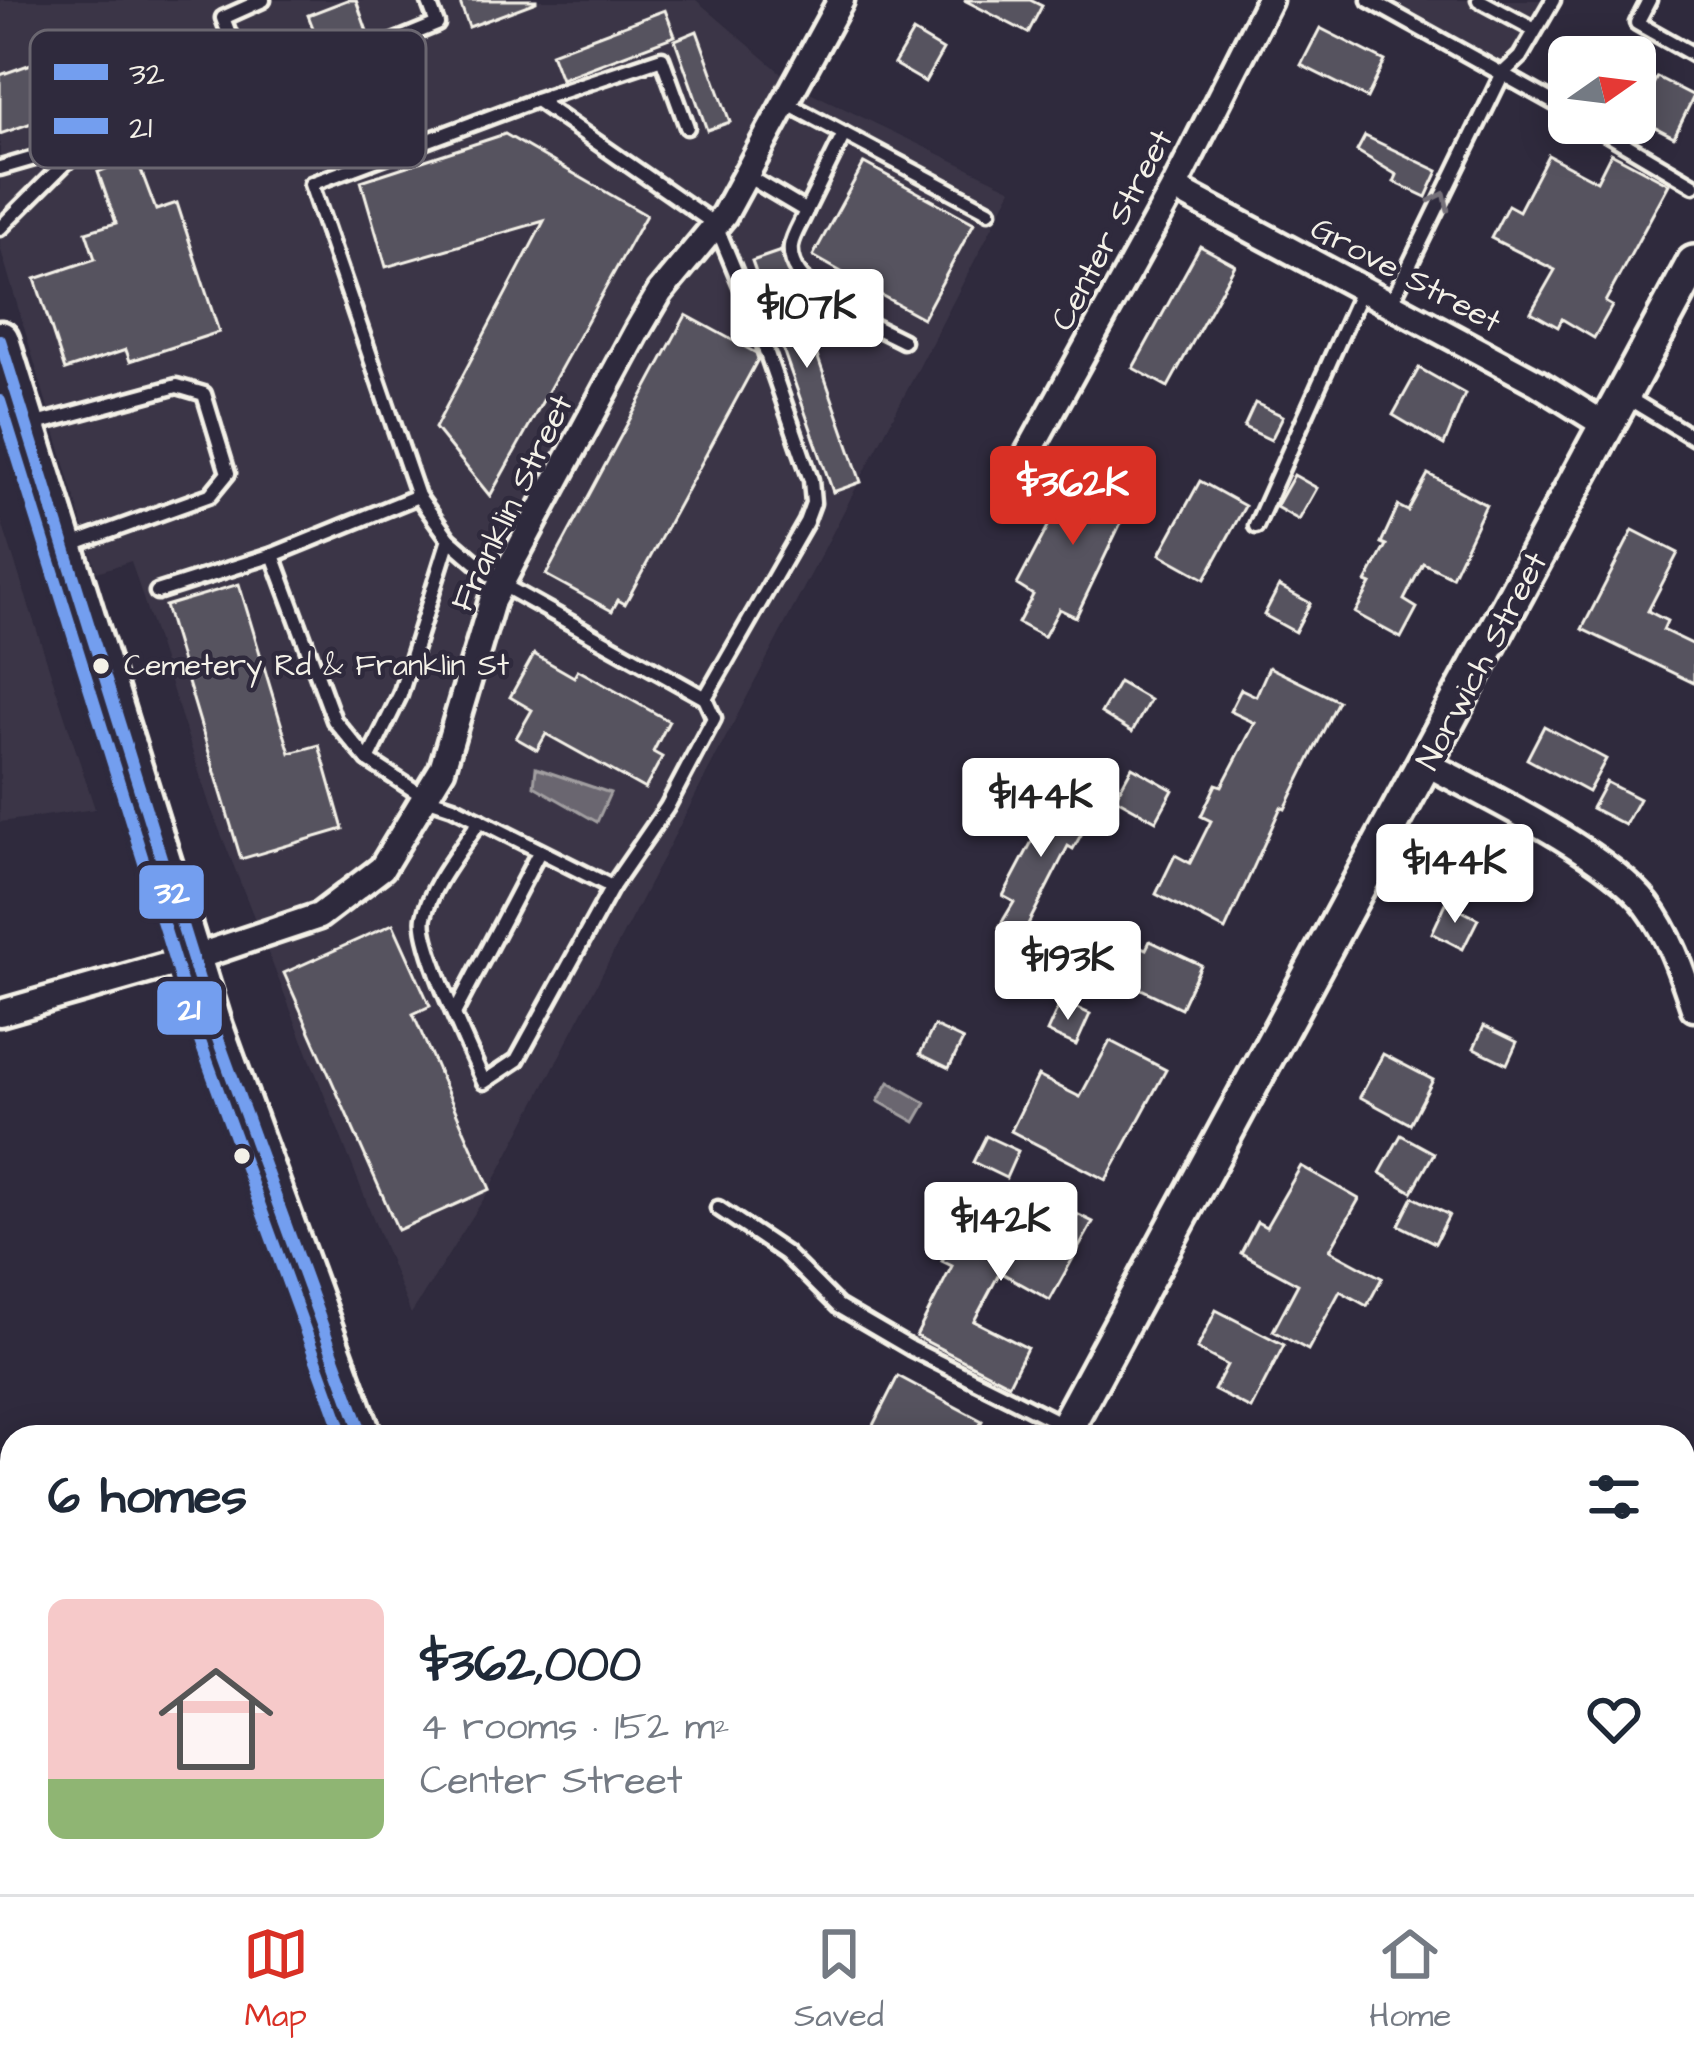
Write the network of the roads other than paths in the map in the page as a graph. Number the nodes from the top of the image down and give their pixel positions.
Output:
1 (263, 0) edge
2 (428, 0) edge
3 (841, 0) edge
4 (1269, 0) edge
5 (1369, 0) edge
6 (1479, 0) edge
7 (1553, 0) edge
8 (1649, 0) edge
9 (228, 30) edge
10 (422, 30) edge
11 (1535, 30) junction
12 (1694, 55) edge
13 (1503, 73) junction
14 (1548, 99) edge
15 (536, 100) junction
16 (786, 103) junction
17 (687, 128) dead end
18 (844, 134) junction
19 (426, 141) edge
20 (1625, 144) edge
21 (30, 159) edge
22 (0, 168) edge
23 (60, 168) edge
24 (354, 168) edge
25 (747, 176) junction
26 (1694, 185) edge
27 (1174, 188) junction
28 (806, 211) junction
29 (989, 211) dead end
30 (716, 225) junction
31 (0, 228) edge
32 (1694, 263) edge
33 (1362, 289) junction
34 (1390, 305) junction
35 (0, 340) edge
36 (903, 341) dead end
37 (1622, 394) junction
38 (1605, 424) junction
39 (26, 427) junction
40 (1694, 438) edge
41 (1009, 488) dead end
42 (418, 496) junction
43 (1256, 526) dead end
44 (449, 539) junction
45 (64, 548) junction
46 (273, 555) junction
47 (501, 584) junction
48 (157, 592) dead end
49 (705, 698) junction
50 (368, 760) junction
51 (1427, 764) junction
52 (426, 799) junction
53 (480, 820) junction
54 (539, 852) junction
55 (612, 887) junction
56 (193, 958) junction
57 (1694, 1007) edge
58 (455, 1012) junction
59 (0, 1013) edge
60 (718, 1208) dead end
61 (359, 1425) edge
62 (1051, 1425) edge
63 (1068, 1425) edge

1 - 9 lane
2 - 10 lane
3 - 16 street, Franklin Street
4 - 27 street, Center Street
5 - 13 lane
6 - 11 lane
7 - 11 lane
8 - 12 lane
11 - 13 lane
13 - 14 lane
34 -> 13 lane
15 - 17 lane
15 - 19 lane
15 - 30 lane
16 - 18 lane
16 - 25 street, Franklin Street
18 - 28 lane
18 - 29 lane
20 - 26 lane
21 - 22 lane
23 - 31 lane
24 - 42 lane
25 - 28 lane
25 - 30 street, Franklin Street
27 - 33 street, Grove Street
27 - 41 street, Center Street
28 - 36 lane
30 - 47 street, Franklin Street
30 - 49 lane
32 - 37 main road, Norwich Street
33 - 34 street, Grove Street
33 - 43 lane
34 - 38 street, Grove Street
35 - 39 main road
37 - 38 main road, Norwich Street
37 - 40 lane
38 - 51 main road, Norwich Street
39 - 45 main road
39 - 45 lane
42 - 44 lane
42 - 46 lane
44 - 47 lane
44 - 50 lane
45 - 56 main road
46 - 48 lane
46 - 50 lane
47 - 49 lane
47 - 52 street, Franklin Street
49 - 55 lane
50 - 52 lane
51 - 57 street
51 - 63 main road, Norwich Street
52 - 53 lane
52 - 56 street, Franklin Street
53 - 54 lane
53 - 58 lane
54 - 55 lane
54 - 58 lane
55 - 58 lane
56 - 59 street, Franklin Street
56 - 61 main road
60 - 62 lane

